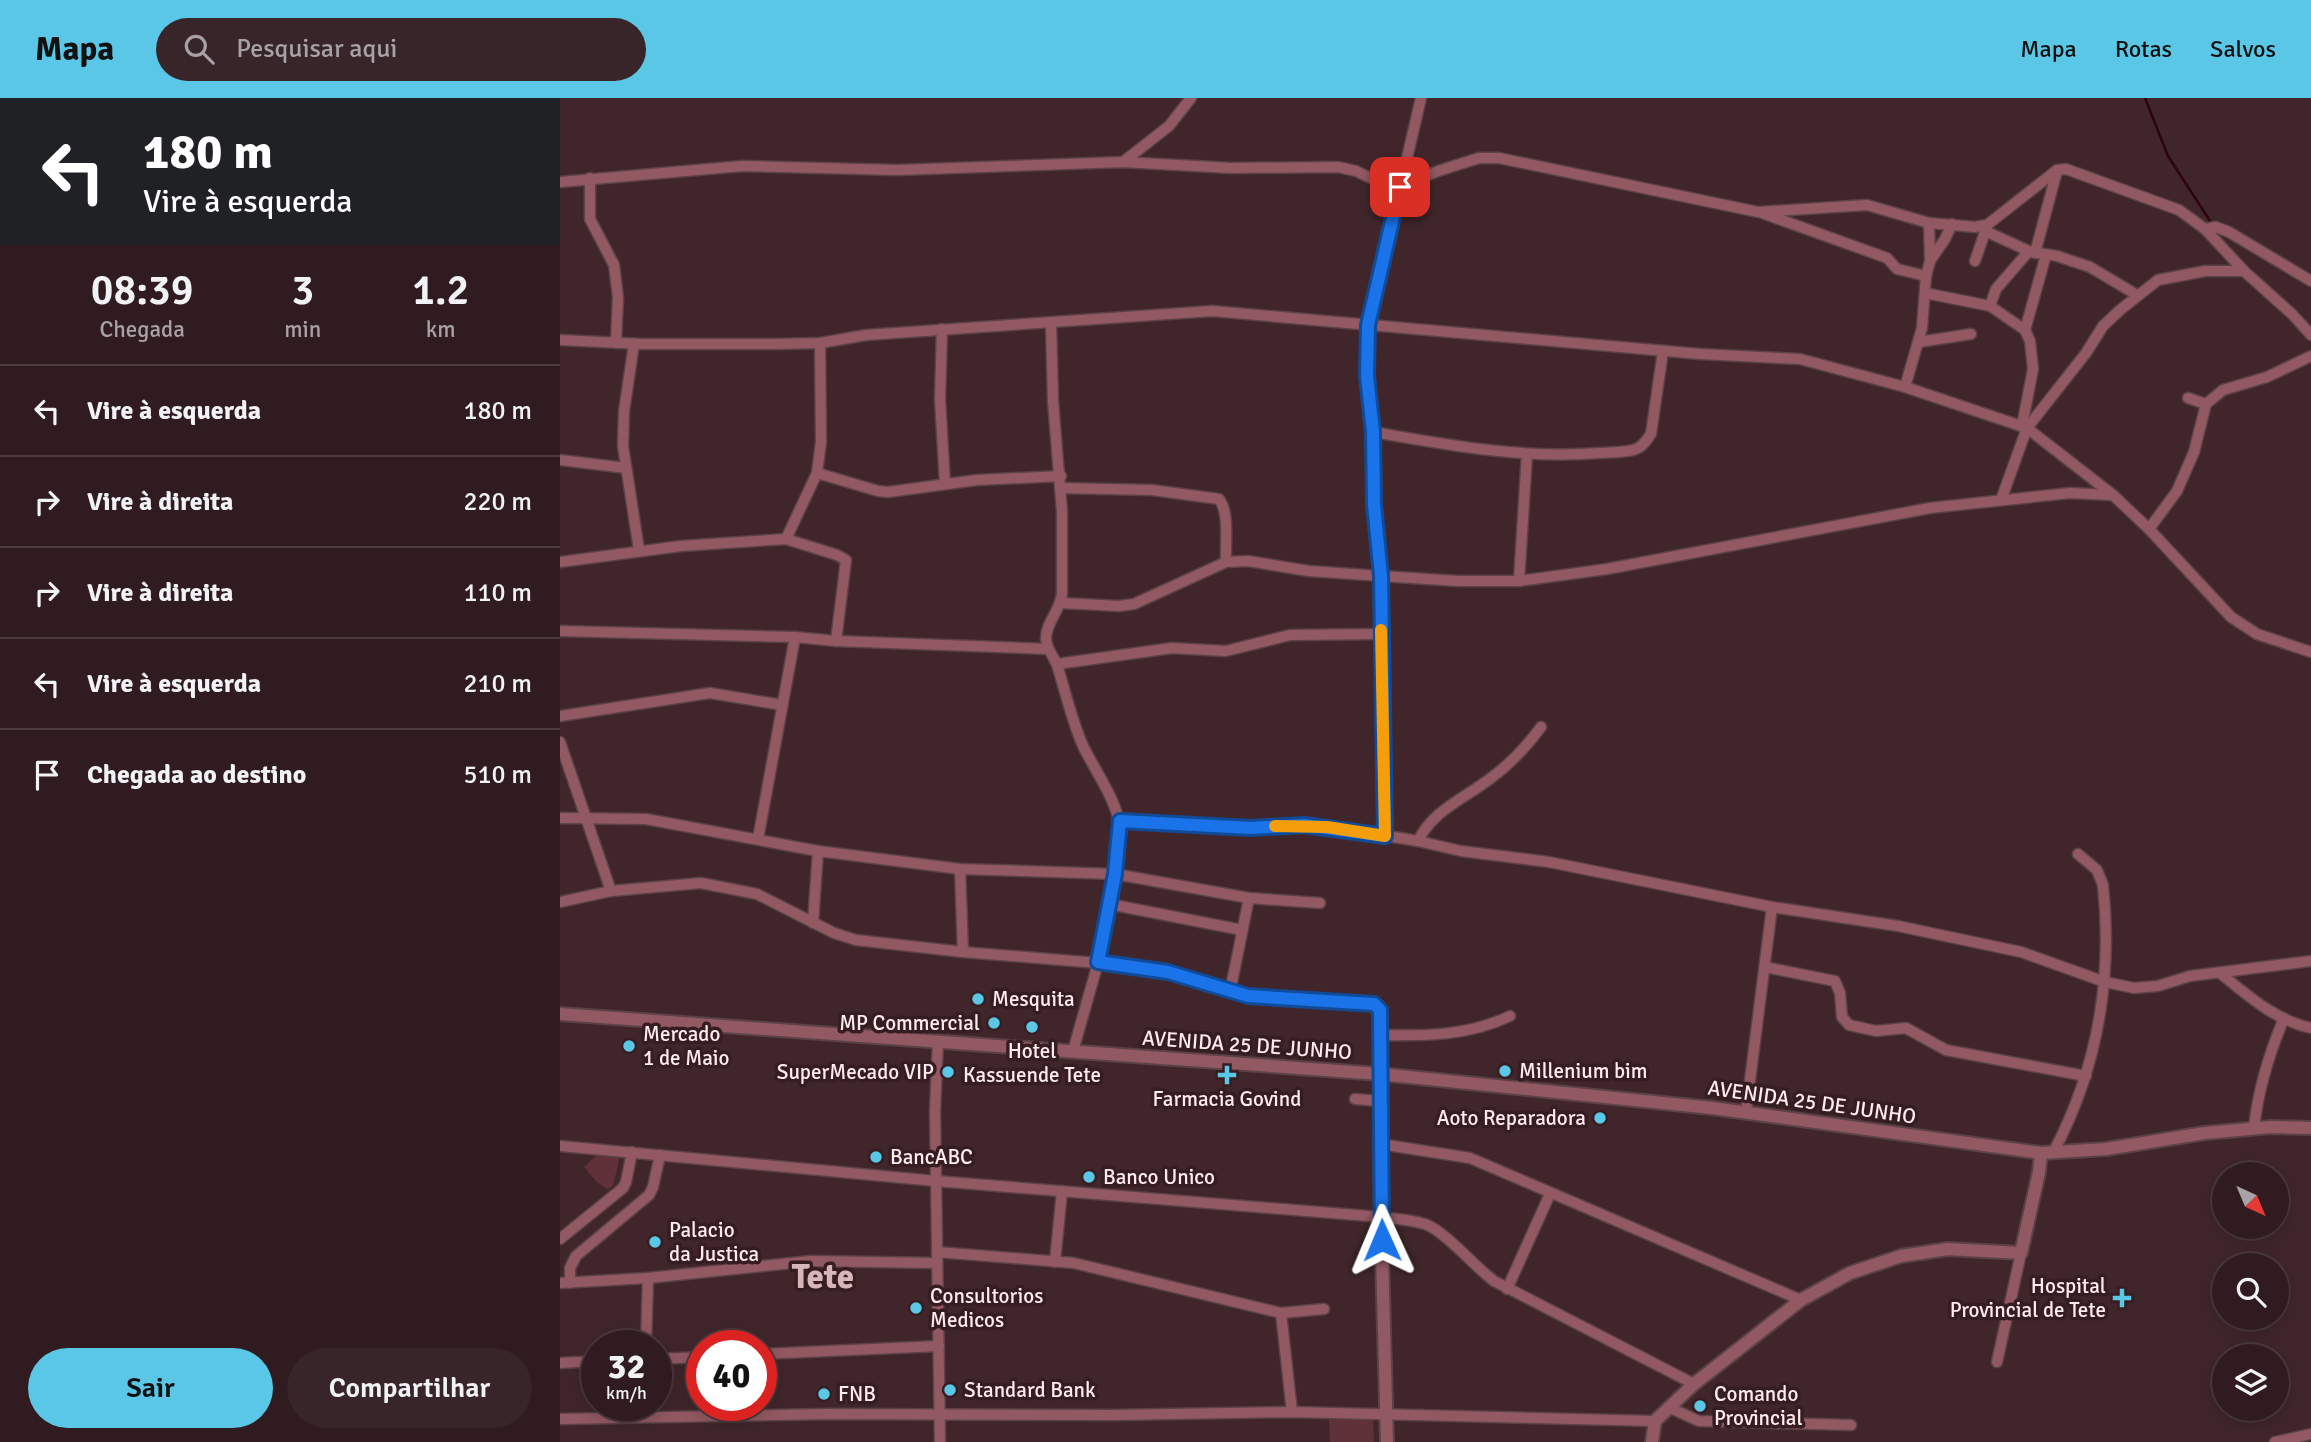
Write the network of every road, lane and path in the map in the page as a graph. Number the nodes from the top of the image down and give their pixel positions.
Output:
1 (1191, 98) edge
2 (1421, 98) edge
3 (1123, 162) junction
4 (2057, 170) junction
5 (590, 178) junction
6 (560, 182) edge
7 (1400, 187) junction
8 (1759, 212) junction
9 (1929, 223) junction
10 (1952, 224) junction
11 (1986, 228) junction
12 (2205, 229) junction
13 (2036, 253) junction
14 (1930, 261) junction
15 (1975, 261) dead end
16 (2244, 271) junction
17 (1926, 276) junction
18 (2311, 281) edge
19 (1925, 293) junction
20 (2137, 295) junction
21 (1990, 306) junction
22 (1051, 323) junction
23 (1368, 325) junction
24 (942, 329) junction
25 (2025, 330) junction
26 (1971, 334) dead end
27 (2311, 335) edge
28 (560, 340) edge
29 (1919, 342) junction
30 (617, 343) junction
31 (820, 343) junction
32 (634, 344) junction
33 (1663, 351) junction
34 (2311, 356) edge
35 (1905, 387) junction
36 (2188, 398) dead end
37 (2206, 404) junction
38 (2024, 427) junction
39 (1373, 432) junction
40 (1527, 454) junction
41 (560, 460) edge
42 (626, 468) junction
43 (817, 472) junction
44 (1060, 476) junction
45 (945, 484) junction
46 (1061, 488) junction
47 (2113, 495) junction
48 (2001, 500) junction
49 (2149, 529) junction
50 (786, 539) junction
51 (639, 550) junction
52 (560, 562) edge
53 (1226, 562) junction
54 (1381, 576) junction
55 (1519, 581) junction
56 (1061, 603) junction
57 (560, 631) edge
58 (1381, 634) junction
59 (795, 637) junction
60 (836, 641) junction
61 (1048, 649) junction
62 (2311, 652) edge
63 (1057, 664) junction
64 (782, 705) junction
65 (560, 716) edge
66 (1541, 727) dead end
67 (560, 742) edge
68 (586, 817) junction
69 (560, 818) edge
70 (1120, 821) junction
71 (1385, 836) junction
72 (758, 839) junction
73 (1418, 841) junction
74 (818, 851) junction
75 (2078, 853) dead end
76 (960, 869) junction
77 (1115, 874) junction
78 (611, 891) junction
79 (1249, 898) junction
80 (560, 902) edge
81 (1320, 903) dead end
82 (1109, 904) junction
83 (1772, 907) junction
84 (813, 923) junction
85 (1242, 930) junction
86 (963, 952) junction
87 (2311, 961) edge
88 (1098, 962) junction
89 (1765, 967) junction
90 (2220, 973) junction
91 (2105, 982) junction
92 (1230, 992) junction
93 (560, 1014) edge
94 (1510, 1016) dead end
95 (2284, 1018) junction
96 (2311, 1028) edge
97 (1380, 1035) junction
98 (938, 1041) junction
99 (1073, 1051) junction
100 (1380, 1074) junction
101 (2086, 1076) junction
102 (1355, 1099) dead end
103 (1380, 1101) junction
104 (1746, 1112) junction
105 (2254, 1128) junction
106 (2311, 1128) edge
107 (1380, 1144) junction
108 (560, 1146) edge
109 (632, 1152) junction
110 (2047, 1153) junction
111 (660, 1155) junction
112 (936, 1181) junction
113 (1062, 1191) junction
114 (1550, 1194) junction
115 (1381, 1217) junction
116 (560, 1239) edge
117 (2021, 1253) junction
118 (937, 1258) junction
119 (1055, 1262) junction
120 (648, 1278) junction
121 (565, 1283) edge
122 (1507, 1289) junction
123 (1801, 1300) junction
124 (1324, 1309) dead end
125 (1281, 1313) junction
126 (646, 1330) edge
127 (939, 1346) junction
128 (777, 1353) edge
129 (581, 1362) edge
130 (1997, 1362) dead end
131 (560, 1363) edge
132 (1694, 1384) junction
133 (1668, 1407) junction
134 (1292, 1412) junction
135 (941, 1415) junction
136 (1385, 1415) junction
137 (560, 1419) edge
138 (1655, 1421) junction
139 (1851, 1425) dead end
140 (2311, 1434) edge
141 (940, 1442) edge
142 (1387, 1442) edge
143 (1652, 1442) edge
144 (2275, 1442) edge

1 - 3 street
2 - 7 street
3 - 5 street
3 - 7 street
4 - 11 street
4 - 12 street
4 - 13 street
5 - 6 street
5 - 30 street
7 - 8 street
7 - 23 street
8 - 9 street
8 - 17 street
9 - 10 street
9 - 14 street
10 - 11 street
10 - 14 street
11 - 13 street
11 - 15 street
12 - 16 street
12 - 18 street
13 - 20 street
13 - 21 street
13 - 25 street
14 - 17 street
16 - 20 street
16 - 27 street
17 - 19 street
19 - 21 street
19 - 29 street
20 - 38 street
21 - 25 street
22 - 23 street
22 - 24 street
22 - 44 street
23 - 33 street
23 - 39 street
24 - 31 street
24 - 45 street
25 - 38 street
26 - 29 street
28 - 30 street
29 - 35 street
30 - 32 street
31 - 32 street
31 - 43 street
32 - 42 street
33 - 35 street
33 - 40 street
34 - 37 street
35 - 38 street
36 - 37 street
37 - 49 street
38 - 47 street
38 - 48 street
39 - 40 street
39 - 54 street
40 - 55 street
41 - 42 street
42 - 51 street
43 - 45 street
43 - 50 street
44 - 45 street
44 - 46 street
46 - 53 street
46 - 56 street
47 - 48 street
47 - 49 street
48 - 55 street
49 - 62 street
50 - 51 street
50 - 60 street
51 - 52 street
53 - 54 street
53 - 56 street
54 - 55 street
54 - 58 street
56 - 61 street
57 - 59 street
58 - 63 street
58 - 71 street
59 - 60 street
59 - 64 street
60 - 61 street
61 - 63 street
63 - 70 street
64 - 65 street
64 - 72 street
66 - 73 street
67 - 68 street
68 - 69 street
68 - 72 street
68 - 78 street
70 - 71 street
70 - 77 street
71 - 73 street
72 - 74 street
73 - 83 street
74 - 76 street
74 - 84 street
75 - 91 street
76 - 77 street
76 - 86 street
77 - 79 street
77 - 82 street
78 - 80 street
78 - 84 street
79 - 81 street
79 - 85 street
82 - 85 street
82 - 88 street
83 - 89 street
83 - 91 street
84 - 86 street
85 - 92 street
86 - 88 street
87 - 90 street
88 - 92 street
88 - 99 street
89 - 101 street
89 - 104 street
90 - 91 street
90 - 95 street
91 - 101 street
92 - 97 street
93 - 98 street, AVENIDA 25 DE JUNHO
94 - 97 street
95 - 96 street
95 - 105 street
97 - 100 street
98 - 99 street, AVENIDA 25 DE JUNHO
98 - 112 street
99 - 100 street, AVENIDA 25 DE JUNHO
100 - 103 street
100 - 104 street, AVENIDA 25 DE JUNHO
101 - 110 street
102 - 103 street
103 - 107 street
104 - 110 street, AVENIDA 25 DE JUNHO
105 - 106 street, AVENIDA 25 DE JUNHO
105 - 110 street, AVENIDA 25 DE JUNHO
107 - 114 street
107 - 115 street
108 - 109 street
109 - 111 street
109 - 116 street
110 - 117 street
111 - 112 street
111 - 121 street
112 - 113 street
112 - 118 street
113 - 115 street
113 - 119 street
114 - 122 street
114 - 123 street
115 - 122 street
115 - 136 street
117 - 123 street
117 - 130 street
118 - 119 street
118 - 120 street
118 - 127 street
119 - 125 street
120 - 121 street
120 - 126 street
122 - 132 street
123 - 132 street
124 - 125 street
125 - 134 street
127 - 128 street
127 - 135 street
129 - 131 street
132 - 133 street
133 - 138 street
133 - 139 street
134 - 135 street
134 - 136 street
135 - 137 street
135 - 141 street
136 - 138 street
136 - 142 street
138 - 143 street
140 - 144 street

